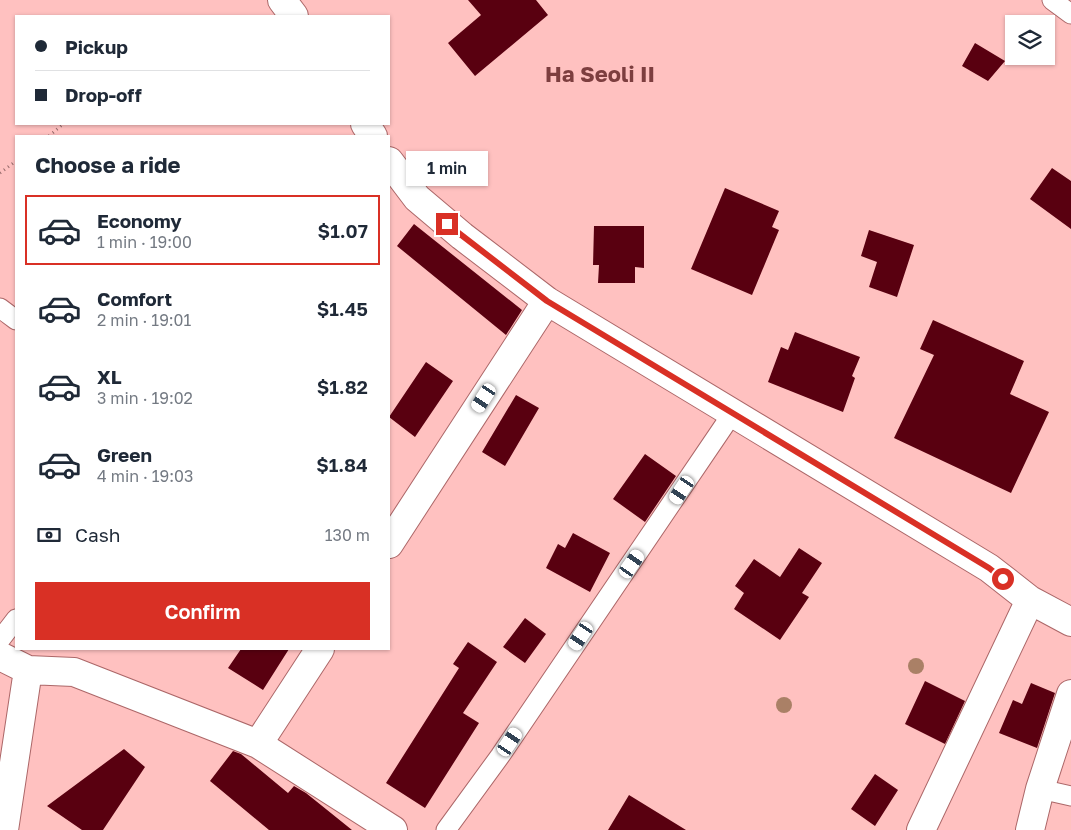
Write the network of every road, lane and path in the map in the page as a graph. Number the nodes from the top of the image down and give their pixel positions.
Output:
1 (282, 0) edge
2 (1052, 0) edge
3 (1071, 14) edge
4 (293, 15) edge
5 (63, 125) edge
6 (50, 135) edge
7 (15, 162) edge
8 (390, 162) edge
9 (0, 173) edge
10 (547, 301) junction
11 (0, 308) edge
12 (15, 319) edge
13 (732, 414) junction
14 (390, 542) edge
15 (1030, 600) junction
16 (15, 619) edge
17 (1071, 622) edge
18 (0, 640) edge
19 (319, 650) edge
20 (0, 656) edge
21 (28, 670) junction
22 (1071, 694) edge
23 (258, 744) junction
24 (1040, 788) junction
25 (1071, 796) edge
26 (4, 830) edge
27 (393, 830) edge
28 (446, 830) edge
29 (921, 830) edge
30 (1030, 830) edge

1 - 4 street
2 - 3 lane
5 - 6 path
7 - 9 path
8 - 10 street
10 - 13 street
10 - 14 street
11 - 12 lane
13 - 15 street
13 - 28 lane
15 - 17 street
15 - 29 street
16 - 18 lane
19 - 23 street
20 - 21 street
21 - 23 street
21 - 26 street
22 - 24 street
23 - 27 street
24 - 25 lane
24 - 30 street

